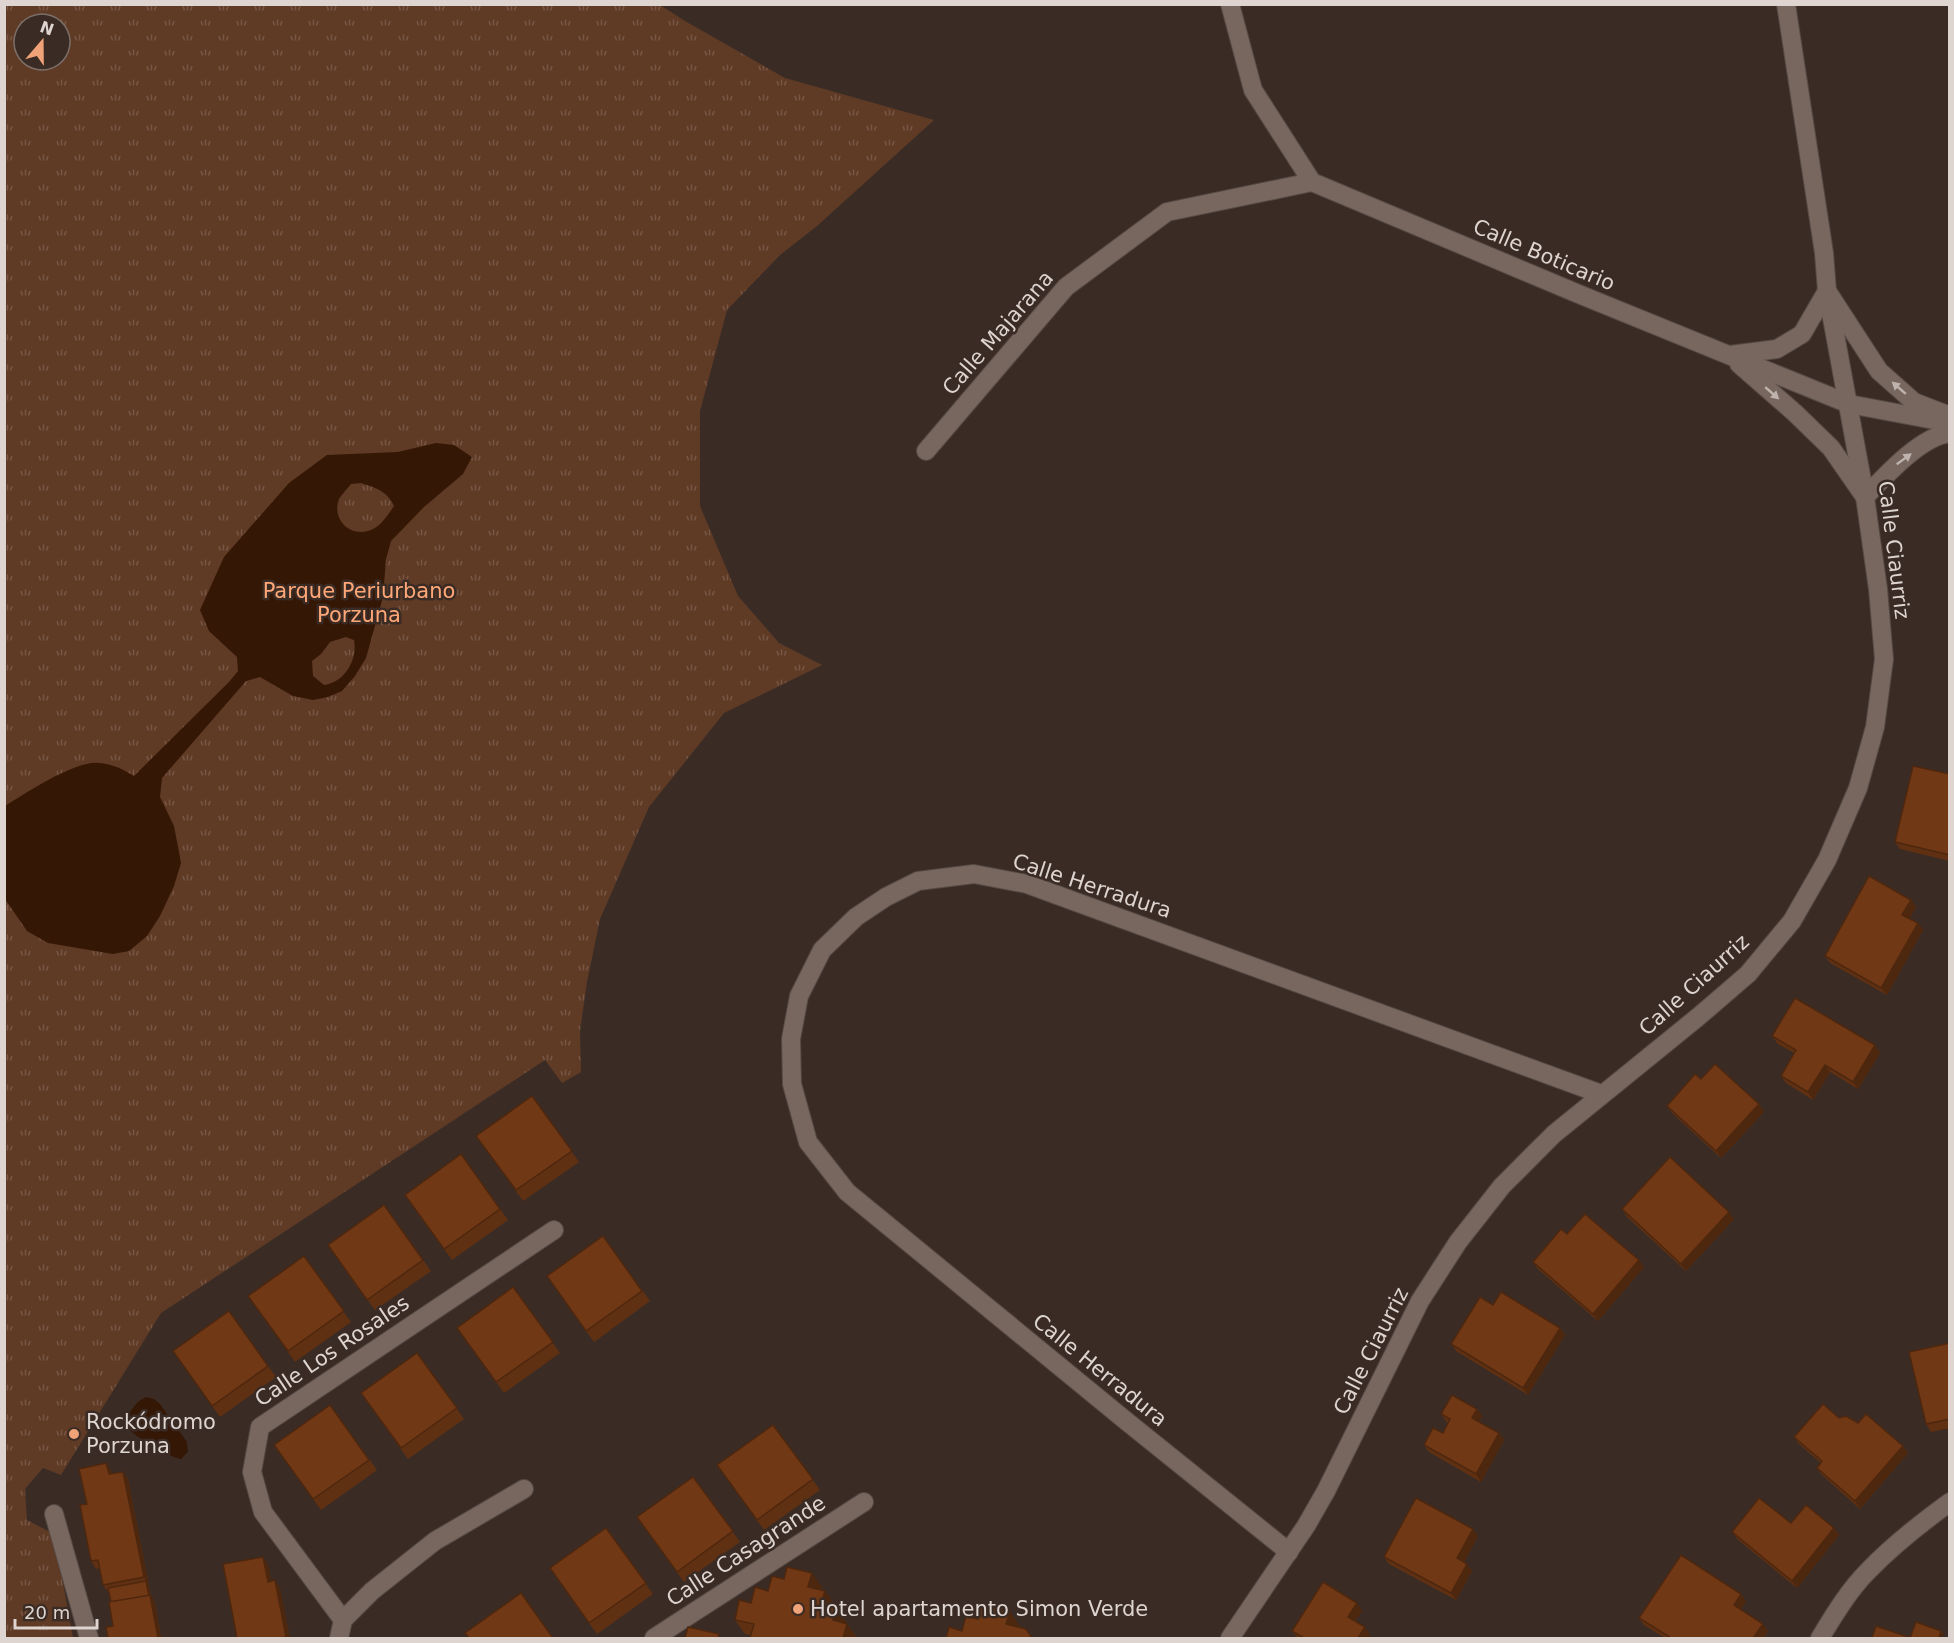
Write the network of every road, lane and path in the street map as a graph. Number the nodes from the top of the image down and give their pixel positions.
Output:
1 (1230, 4) edge
2 (1786, 4) edge
3 (1312, 183) junction
4 (1827, 291) junction
5 (1728, 355) junction
6 (1849, 404) junction
7 (1950, 416) edge
8 (1950, 423) edge
9 (1950, 433) edge
10 (926, 451) dead end
11 (1865, 497) junction
12 (1601, 1094) junction
13 (554, 1230) dead end
14 (524, 1489) dead end
15 (864, 1502) dead end
16 (1950, 1502) edge
17 (54, 1514) dead end
18 (1289, 1552) junction
19 (343, 1620) junction
20 (89, 1638) edge
21 (339, 1638) edge
22 (654, 1638) edge
23 (1230, 1638) edge
24 (1820, 1638) edge

1 - 3 street
2 - 4 street, Calle Ciaurriz
3 - 5 street, Calle Boticario
3 - 10 street, Calle Majarana
4 - 5 street
4 - 6 street, Calle Ciaurriz
7 -> 4 street
5 - 6 street, Calle Boticario
5 -> 11 street
6 - 8 street, Calle Boticario
6 - 11 street, Calle Ciaurriz
11 -> 9 street
11 - 12 street, Calle Ciaurriz
12 - 18 street, Calle Ciaurriz
12 - 18 street, Calle Herradura
13 - 19 street, Calle Los Rosales
14 - 19 street
15 - 22 street, Calle Casagrande
16 - 24 street
17 - 20 street
18 - 23 street, Calle Ciaurriz
19 - 21 street

